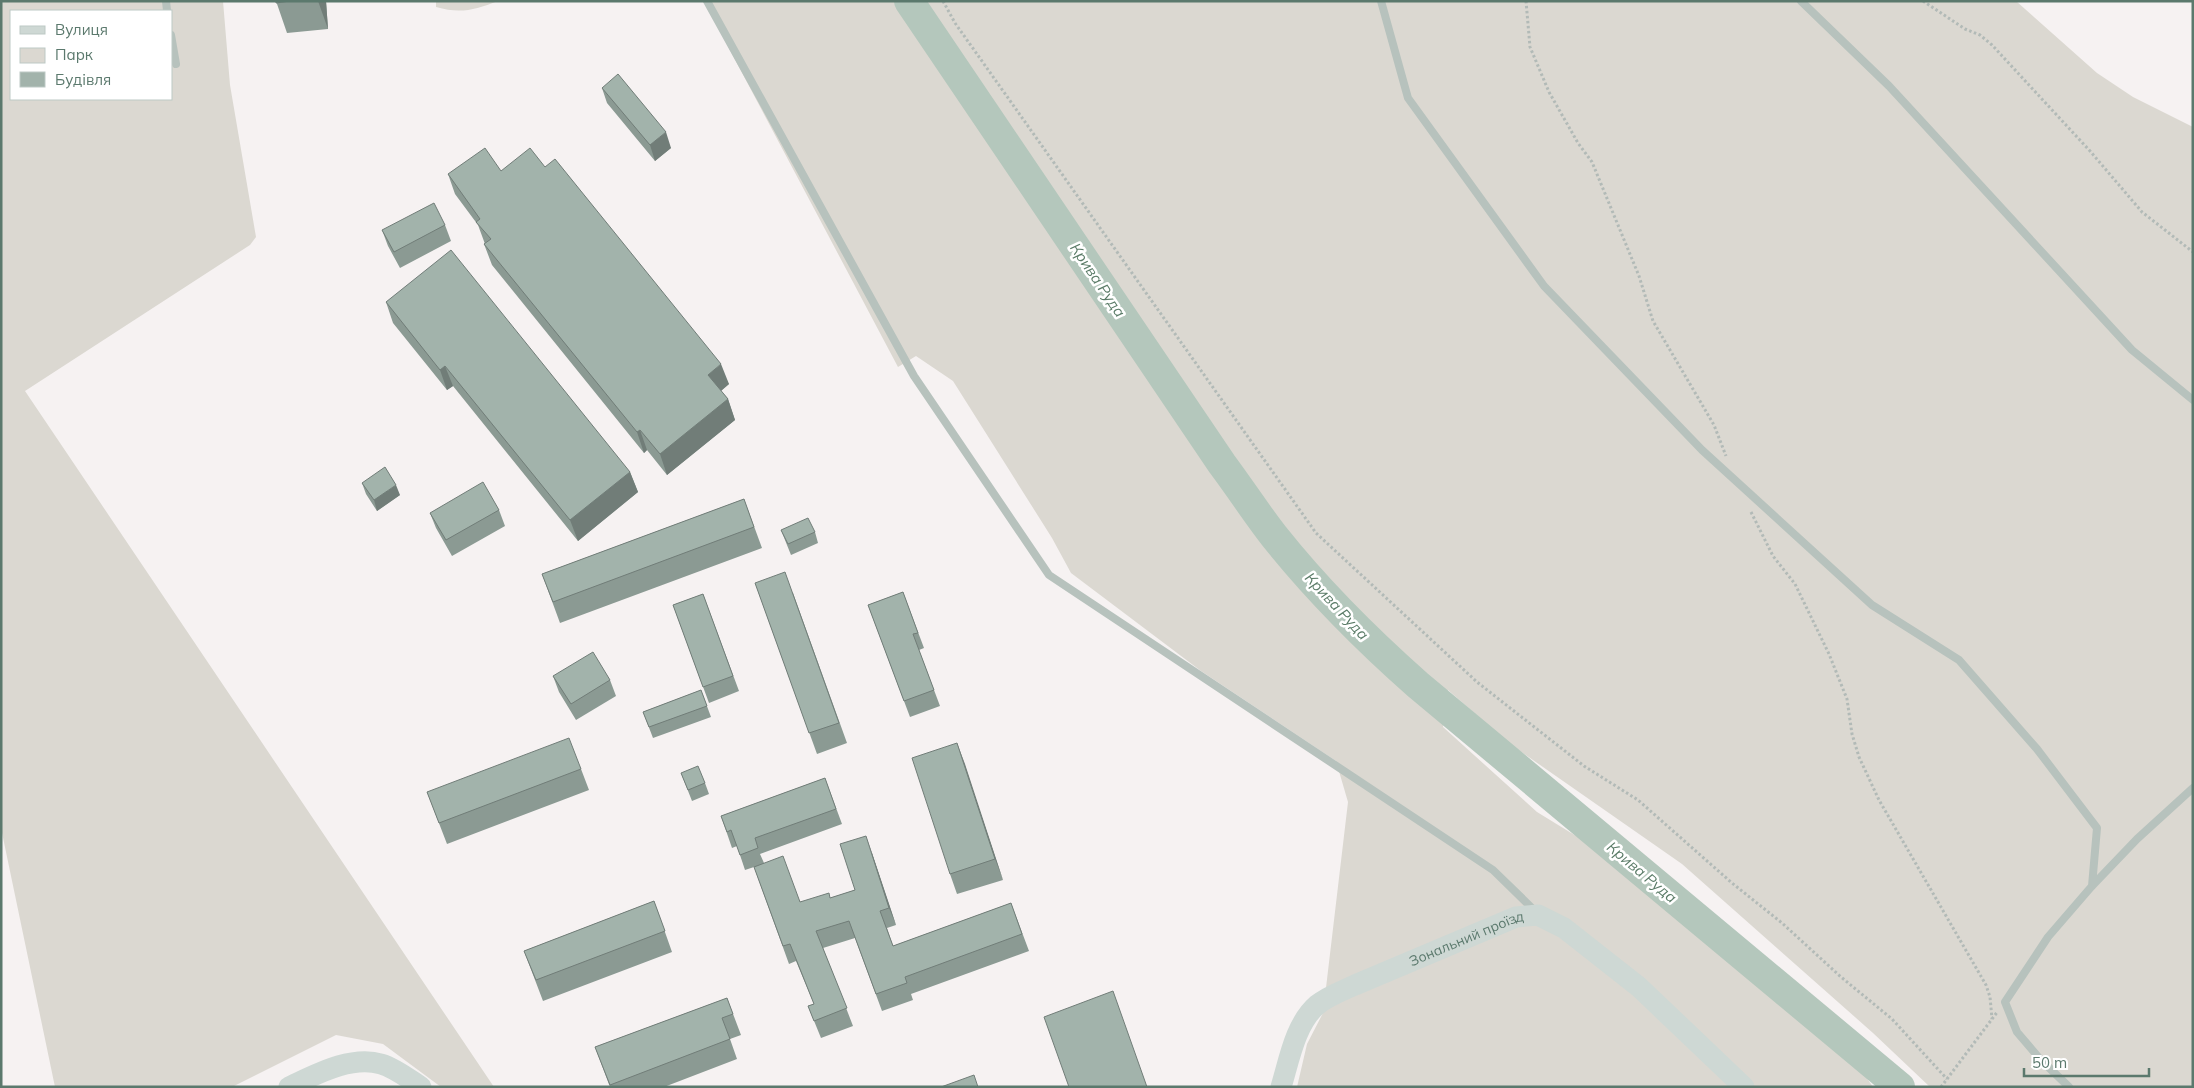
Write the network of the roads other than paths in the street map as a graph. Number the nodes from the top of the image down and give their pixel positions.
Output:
1 (707, 1) edge
2 (1381, 1) edge
3 (1801, 1) edge
4 (172, 41) edge
5 (176, 64) dead end
6 (2193, 400) edge
7 (2193, 788) edge
8 (2092, 886) junction
9 (1538, 915) junction
10 (289, 1087) edge
11 (421, 1087) edge
12 (1281, 1087) edge
13 (1744, 1087) edge
14 (2069, 1087) edge

1 - 9 lane
2 - 8 lane
3 - 6 lane
4 - 5 lane
7 - 8 lane
8 - 14 lane
9 - 12 street, Зональний проїзд
9 - 13 street, Зональний проїзд
10 - 11 street

